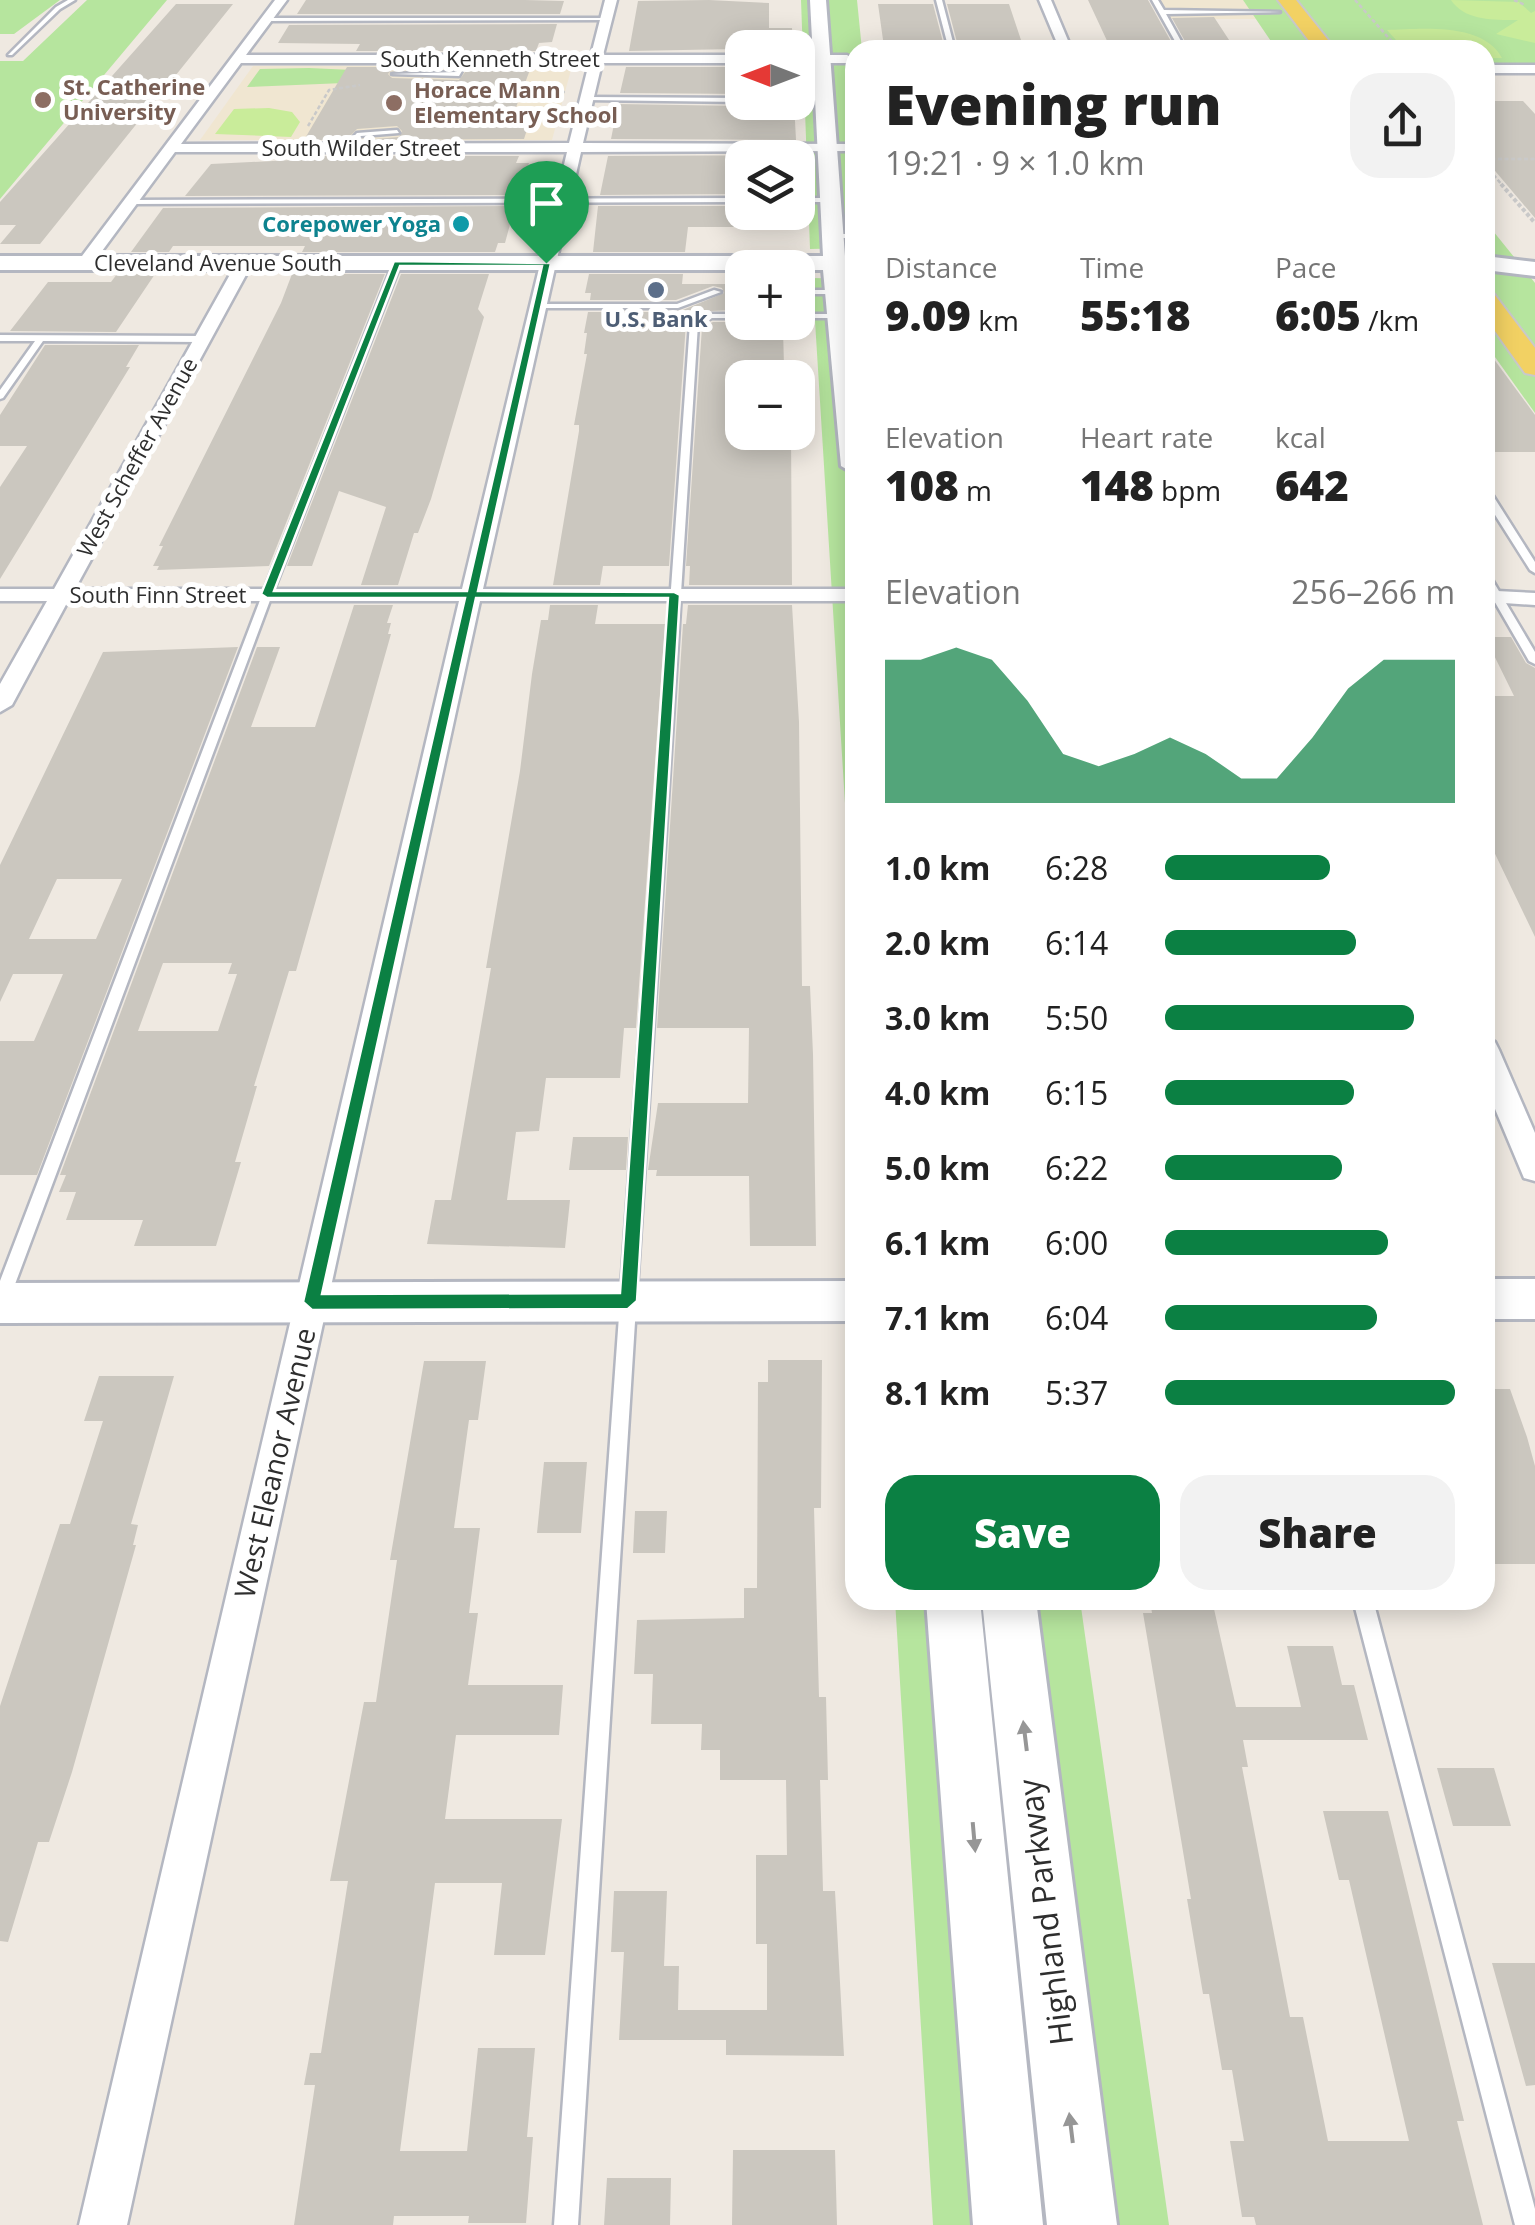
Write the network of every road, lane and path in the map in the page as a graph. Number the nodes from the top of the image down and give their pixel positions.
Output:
1 (72, 0) edge
2 (281, 0) edge
3 (818, 0) edge
4 (939, 0) edge
5 (1046, 0) edge
6 (1155, 0) edge
7 (1354, 0) edge
8 (1277, 4) edge
9 (609, 10) edge
10 (1162, 12) junction
11 (266, 20) junction
12 (949, 40) edge
13 (1062, 40) edge
14 (1177, 40) edge
15 (1297, 40) edge
16 (1315, 40) edge
17 (1390, 40) edge
18 (10, 54) dead end
19 (236, 59) junction
20 (466, 59) junction
21 (598, 59) junction
22 (725, 59) edge
23 (815, 63) edge
24 (822, 64) junction
25 (845, 66) edge
26 (1495, 68) edge
27 (1535, 68) edge
28 (395, 74) dead end
29 (370, 84) dead end
30 (522, 92) dead end
31 (556, 92) dead end
32 (815, 100) edge
33 (824, 100) junction
34 (725, 101) edge
35 (575, 105) junction
36 (520, 111) dead end
37 (398, 132) dead end
38 (316, 133) dead end
39 (845, 141) edge
40 (827, 147) junction
41 (170, 148) junction
42 (346, 148) junction
43 (576, 148) junction
44 (1535, 159) edge
45 (1495, 161) edge
46 (1495, 174) edge
47 (562, 200) junction
48 (725, 200) edge
49 (815, 200) edge
50 (830, 200) junction
51 (130, 202) junction
52 (1535, 223) edge
53 (833, 236) junction
54 (845, 236) edge
55 (1535, 258) edge
56 (1495, 261) edge
57 (245, 262) junction
58 (0, 263) edge
59 (84, 263) junction
60 (397, 263) junction
61 (546, 263) junction
62 (845, 263) edge
63 (1495, 263) edge
64 (1535, 269) edge
65 (1495, 274) edge
66 (717, 292) dead end
67 (815, 298) edge
68 (536, 306) junction
69 (845, 309) edge
70 (845, 310) edge
71 (1495, 313) edge
72 (815, 314) edge
73 (725, 316) edge
74 (1535, 324) edge
75 (0, 338) edge
76 (40, 338) junction
77 (202, 338) junction
78 (1535, 367) edge
79 (0, 396) edge
80 (1495, 507) edge
81 (1535, 570) edge
82 (0, 594) edge
83 (61, 594) junction
84 (267, 594) junction
85 (1495, 594) edge
86 (472, 595) junction
87 (674, 595) junction
88 (845, 595) edge
89 (1497, 597) junction
90 (1535, 599) edge
91 (1535, 661) edge
92 (0, 705) edge
93 (1495, 1074) edge
94 (1535, 1169) edge
95 (1495, 1299) edge
96 (1535, 1299) edge
97 (628, 1301) junction
98 (845, 1301) edge
99 (312, 1302) junction
100 (0, 1303) edge
101 (954, 1610) edge
102 (1010, 1610) edge
103 (1366, 1610) edge
104 (103, 2225) edge
105 (566, 2225) edge
106 (1008, 2225) edge
107 (1082, 2225) edge
108 (1527, 2225) edge

1 - 18 lane
2 - 11 street
3 - 24 street
4 - 12 lane
5 - 13 street
6 - 10 lane
7 - 17 path
8 - 10 lane
8 - 15 main road
8 - 16 main road
9 - 11 lane
9 - 21 street, West Eleanor Avenue
10 - 14 lane
11 - 19 street
19 - 20 street, South Kenneth Street
19 - 41 street
20 - 21 street, South Kenneth Street
20 - 28 lane
21 - 22 street, South Kenneth Street
21 - 35 street, West Eleanor Avenue
23 - 24 street
24 - 25 street
24 - 33 street
26 - 27 street
29 - 38 path
30 - 31 path
32 - 33 lane
33 - 40 street
34 - 35 lane
35 - 36 path
35 - 43 street, West Eleanor Avenue
37 - 42 lane
39 - 40 street, South Wilder Street
40 - 43 street, South Wilder Street
40 - 50 street
41 - 42 street, South Wilder Street
41 - 51 street
42 - 43 street, South Wilder Street
43 - 47 street, West Eleanor Avenue
44 - 45 path
46 - 52 path
47 - 48 lane
47 - 51 lane
47 - 61 street, West Eleanor Avenue
49 - 50 lane
50 - 53 street
51 - 59 street
53 - 54 lane
53 - 62 street
55 - 56 street
57 - 59 street, Cleveland Avenue South
57 - 60 street, Cleveland Avenue South
57 - 77 street, West Scheffer Avenue
58 - 59 street, Cleveland Avenue South
60 - 61 street, Cleveland Avenue South
60 - 84 lane
61 - 62 street, Cleveland Avenue South
61 - 68 street, West Eleanor Avenue
63 - 64 street
65 - 74 main road
66 - 68 lane
67 - 69 lane
68 - 86 street, West Eleanor Avenue
70 - 72 lane
71 - 78 main road
73 - 87 lane
75 - 76 lane
76 - 77 lane
76 - 79 lane
77 - 83 street, West Scheffer Avenue
80 - 81 lane
82 - 83 street, South Finn Street
83 - 84 street, South Finn Street
83 - 92 street, West Scheffer Avenue
84 - 86 street, South Finn Street
84 - 100 lane
85 - 89 lane
86 - 87 street, South Finn Street
86 - 99 street, West Eleanor Avenue
87 - 88 street, South Finn Street
87 - 97 lane
89 - 90 street
89 - 91 lane
93 - 94 street
95 - 96 street
97 - 98 street
97 - 99 street
97 - 105 lane
99 - 100 street
99 - 104 street, West Eleanor Avenue
101 -> 106 street, Highland Parkway
107 -> 102 street, Highland Parkway
103 - 108 lane

